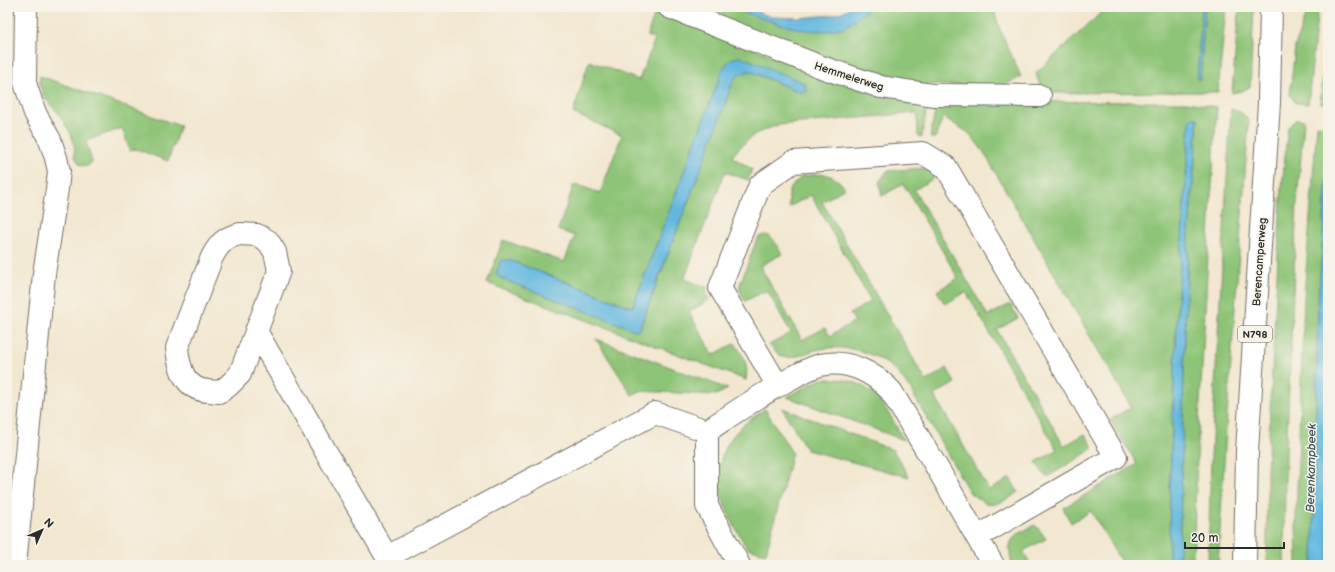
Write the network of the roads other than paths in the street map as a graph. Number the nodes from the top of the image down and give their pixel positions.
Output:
1 (26, 7) edge
2 (669, 7) edge
3 (1272, 7) edge
4 (1285, 7) edge
5 (1040, 96) dead end
6 (1269, 103) junction
7 (256, 331) junction
8 (778, 386) junction
9 (707, 431) junction
10 (977, 537) junction
11 (390, 561) edge
12 (15, 565) edge
13 (739, 565) edge
14 (993, 565) edge
15 (1245, 565) edge

1 - 12 main road
2 - 5 main road, Hemmelerweg
3 - 6 main road, Berencamperweg / N798
4 - 6 main road, Berencamperweg / N798
6 - 15 main road, Berencamperweg / N798
7 - 7 main road
7 - 11 main road
8 - 9 main road
8 - 10 main road
8 - 10 main road
9 - 11 main road
9 - 13 main road
10 - 14 main road

